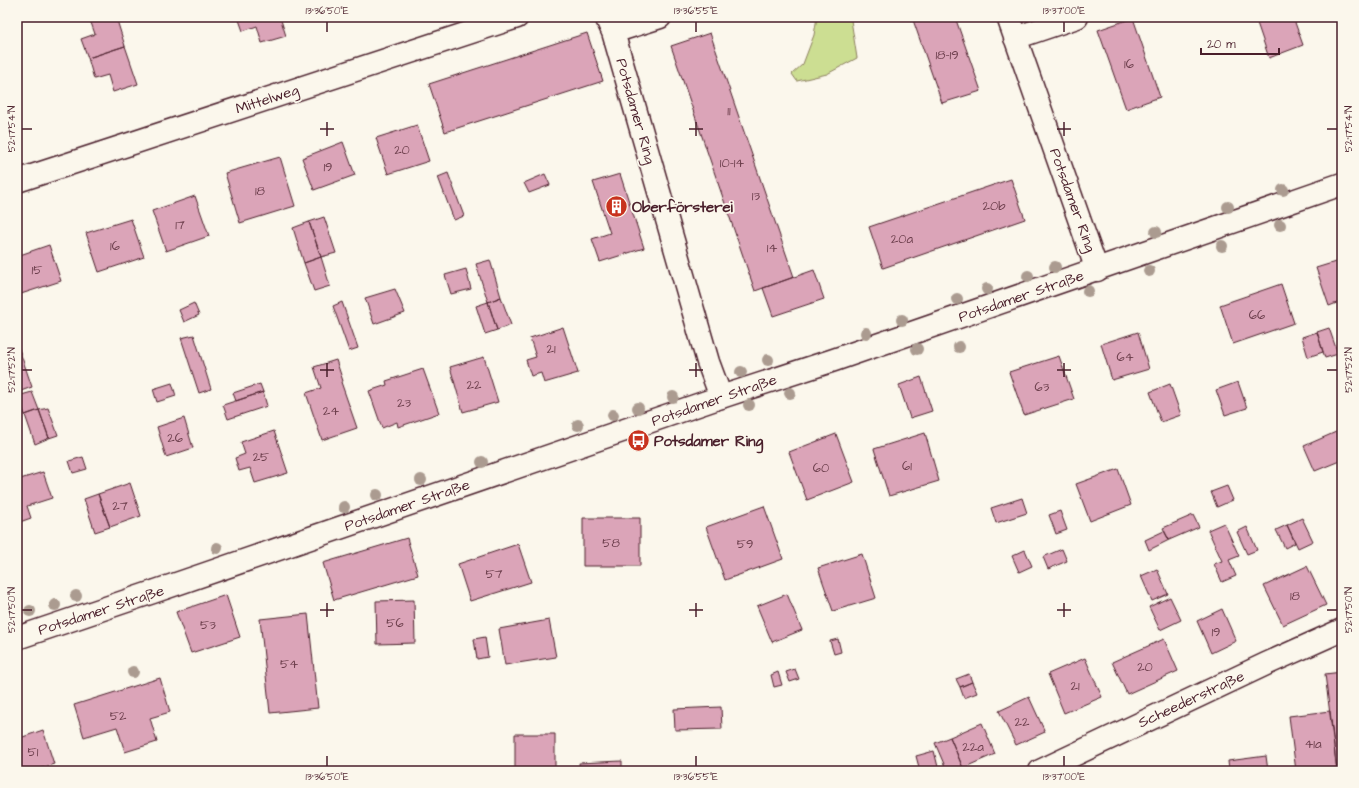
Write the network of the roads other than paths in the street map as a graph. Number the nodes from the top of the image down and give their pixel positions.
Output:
1 (517, 17) edge
2 (660, 17) edge
3 (1008, 17) edge
4 (1077, 17) edge
5 (610, 25) edge
6 (1015, 38) junction
7 (17, 181) edge
8 (1342, 184) edge
9 (1097, 270) junction
10 (721, 397) junction
11 (1342, 630) edge
12 (17, 638) edge
13 (1040, 771) edge

1 - 7 street, Mittelweg
2 - 5 street, Potsdamer Ring
3 - 6 street, Potsdamer Ring
4 - 6 street
5 - 10 street, Potsdamer Ring
6 - 9 street, Potsdamer Ring
8 - 9 street, Potsdamer Straße
9 - 10 street, Potsdamer Straße
10 - 12 street, Potsdamer Straße
11 - 13 street, Scheederstraße

